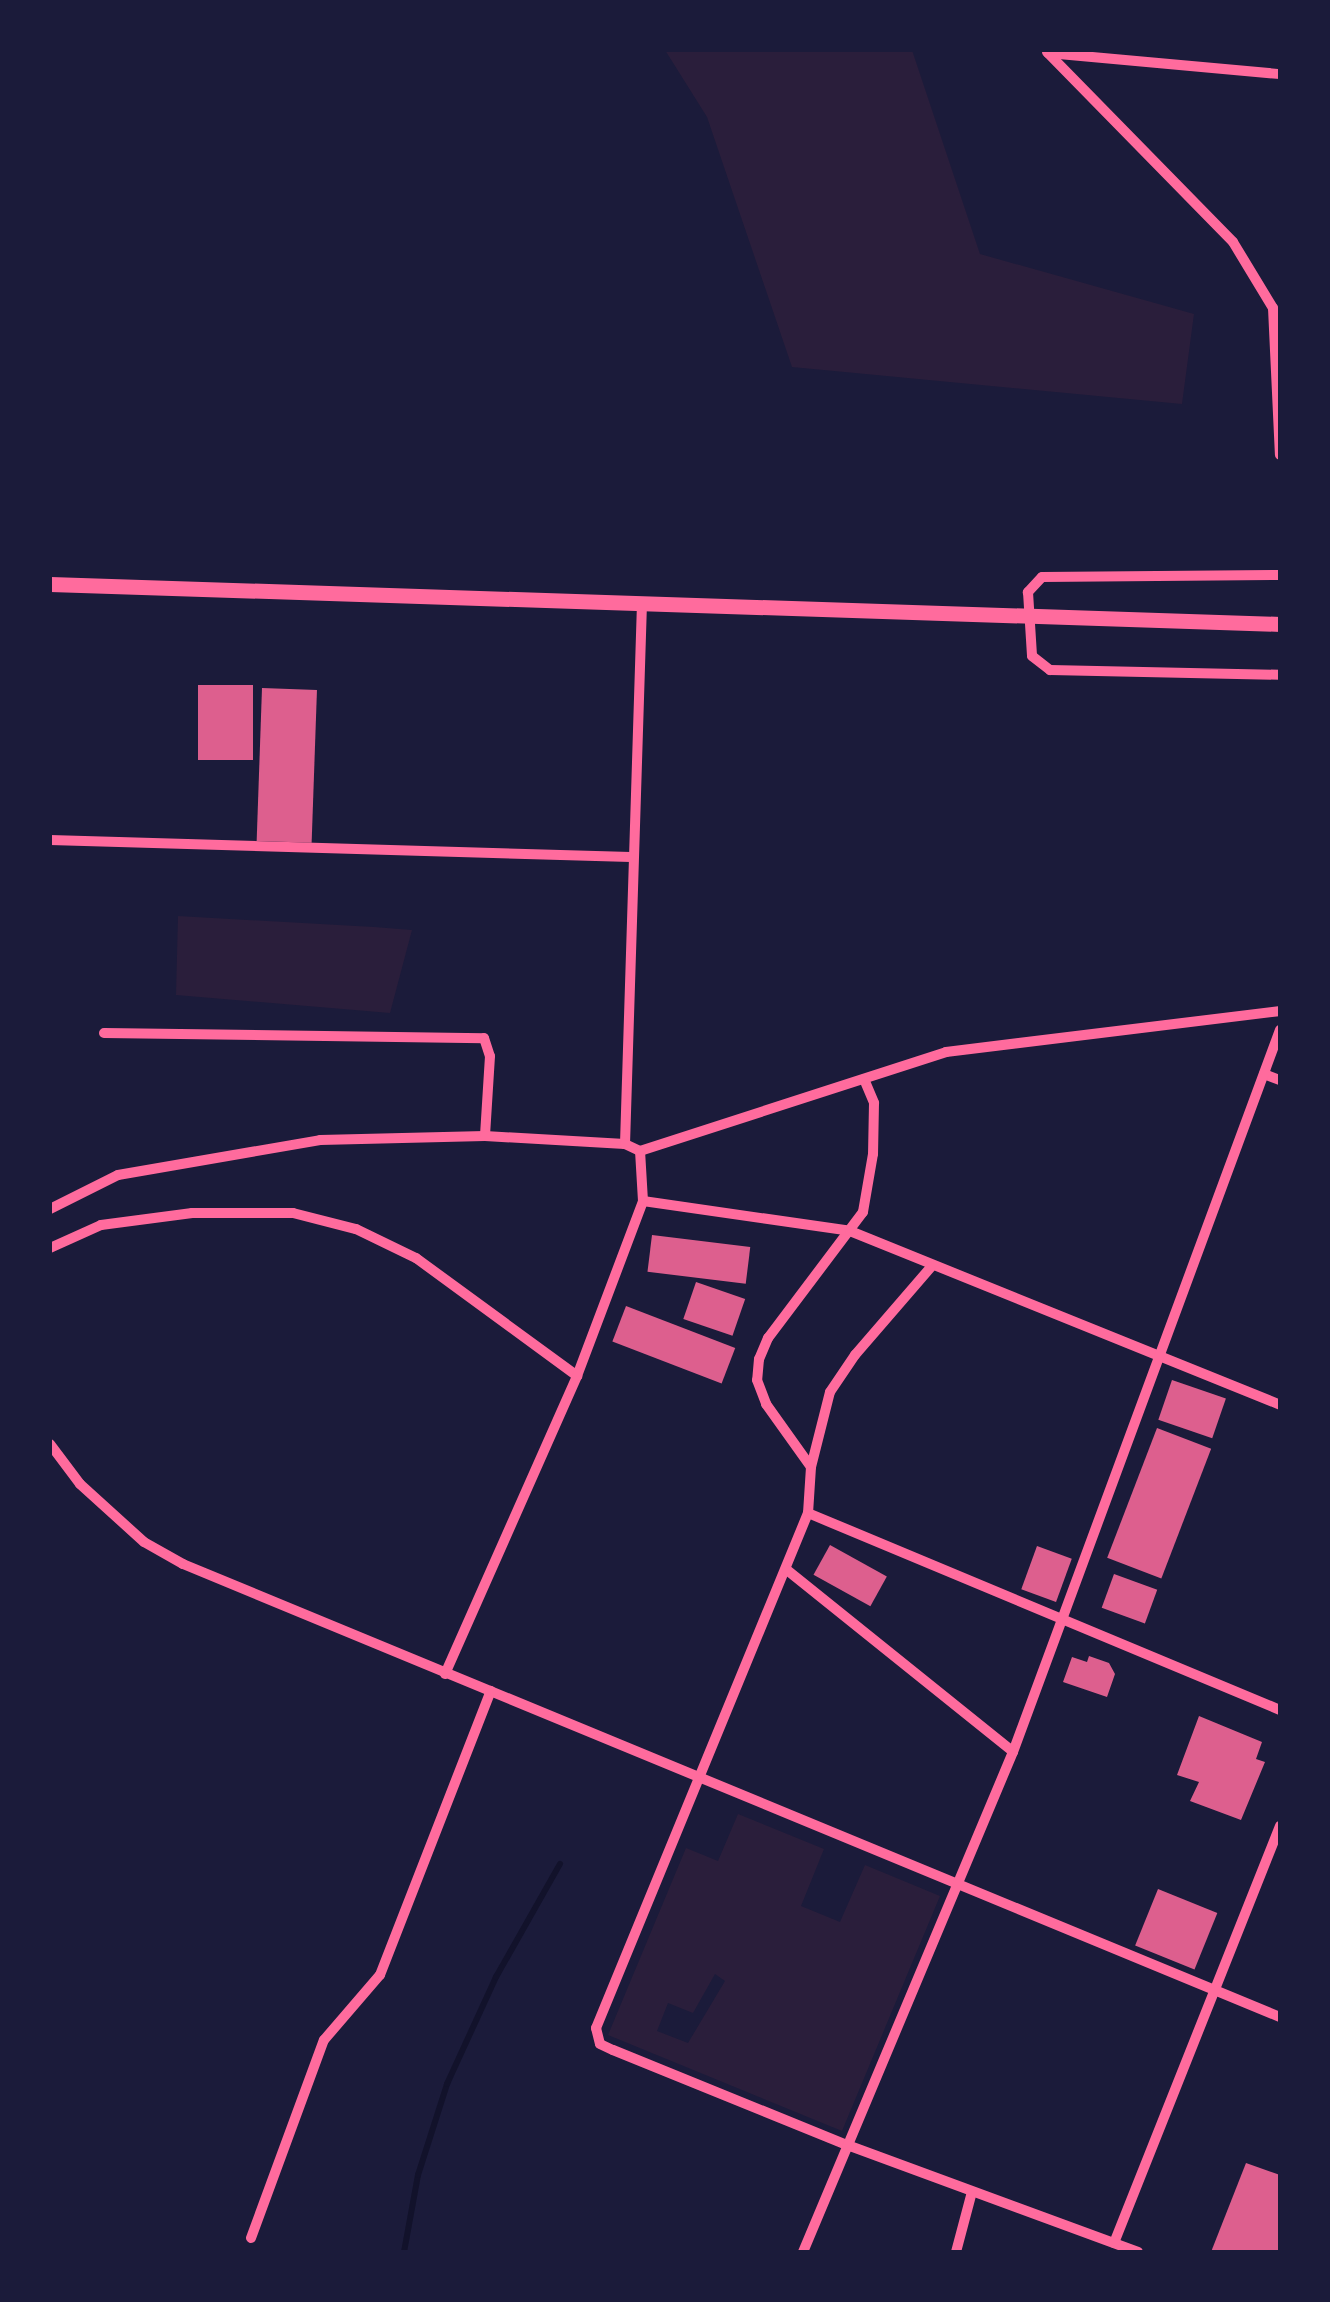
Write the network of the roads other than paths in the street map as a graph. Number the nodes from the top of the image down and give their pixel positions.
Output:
1 (1280, 74) edge
2 (1277, 308) edge
3 (1280, 455) edge
4 (1280, 575) edge
5 (50, 584) edge
6 (642, 602) junction
7 (1029, 618) junction
8 (1280, 624) edge
9 (1280, 675) edge
10 (50, 840) edge
11 (631, 857) junction
12 (1280, 1010) edge
13 (1280, 1030) edge
14 (104, 1033) dead end
15 (1264, 1074) junction
16 (864, 1079) junction
17 (1280, 1080) edge
18 (485, 1136) junction
19 (625, 1144) junction
20 (640, 1150) junction
21 (643, 1201) junction
22 (50, 1209) edge
23 (850, 1231) junction
24 (50, 1248) edge
25 (932, 1268) junction
26 (1159, 1359) junction
27 (576, 1376) junction
28 (1280, 1405) edge
29 (50, 1444) edge
30 (811, 1467) junction
31 (808, 1513) junction
32 (788, 1570) junction
33 (1063, 1616) junction
34 (446, 1674) junction
35 (491, 1691) junction
36 (1280, 1710) edge
37 (1013, 1752) junction
38 (699, 1775) junction
39 (1280, 1826) edge
40 (960, 1882) junction
41 (1212, 1989) junction
42 (1280, 2016) edge
43 (850, 2146) junction
44 (972, 2192) junction
45 (251, 2238) dead end
46 (1114, 2242) junction
47 (804, 2252) edge
48 (956, 2252) edge
49 (1138, 2252) edge

1 - 2 street
2 - 3 street
4 - 7 street
5 - 6 highway
6 - 7 highway
6 - 11 street
7 - 8 highway
7 - 9 street
10 - 11 street
11 - 19 street
12 - 16 street
13 - 15 street
14 - 18 street
15 - 17 street
15 - 26 street
16 - 20 street
16 - 23 street
18 - 19 street
18 - 22 street
19 - 20 street
20 - 21 street
21 - 23 street
21 - 27 street
23 - 25 street
23 - 30 street
24 - 27 street
25 - 26 street
25 - 30 street
26 - 28 street
26 - 33 street
27 - 34 street
29 - 34 street
30 - 31 street
31 - 32 street
31 - 33 street
32 - 37 street
32 - 38 street
33 - 36 street
33 - 37 street
34 - 35 street
35 - 38 street
35 - 45 street
37 - 40 street
38 - 40 street
38 - 43 street
39 - 41 street
40 - 41 street
40 - 43 street
41 - 42 street
41 - 46 street
43 - 44 street
43 - 47 street
44 - 46 street
44 - 48 street
46 - 49 street

